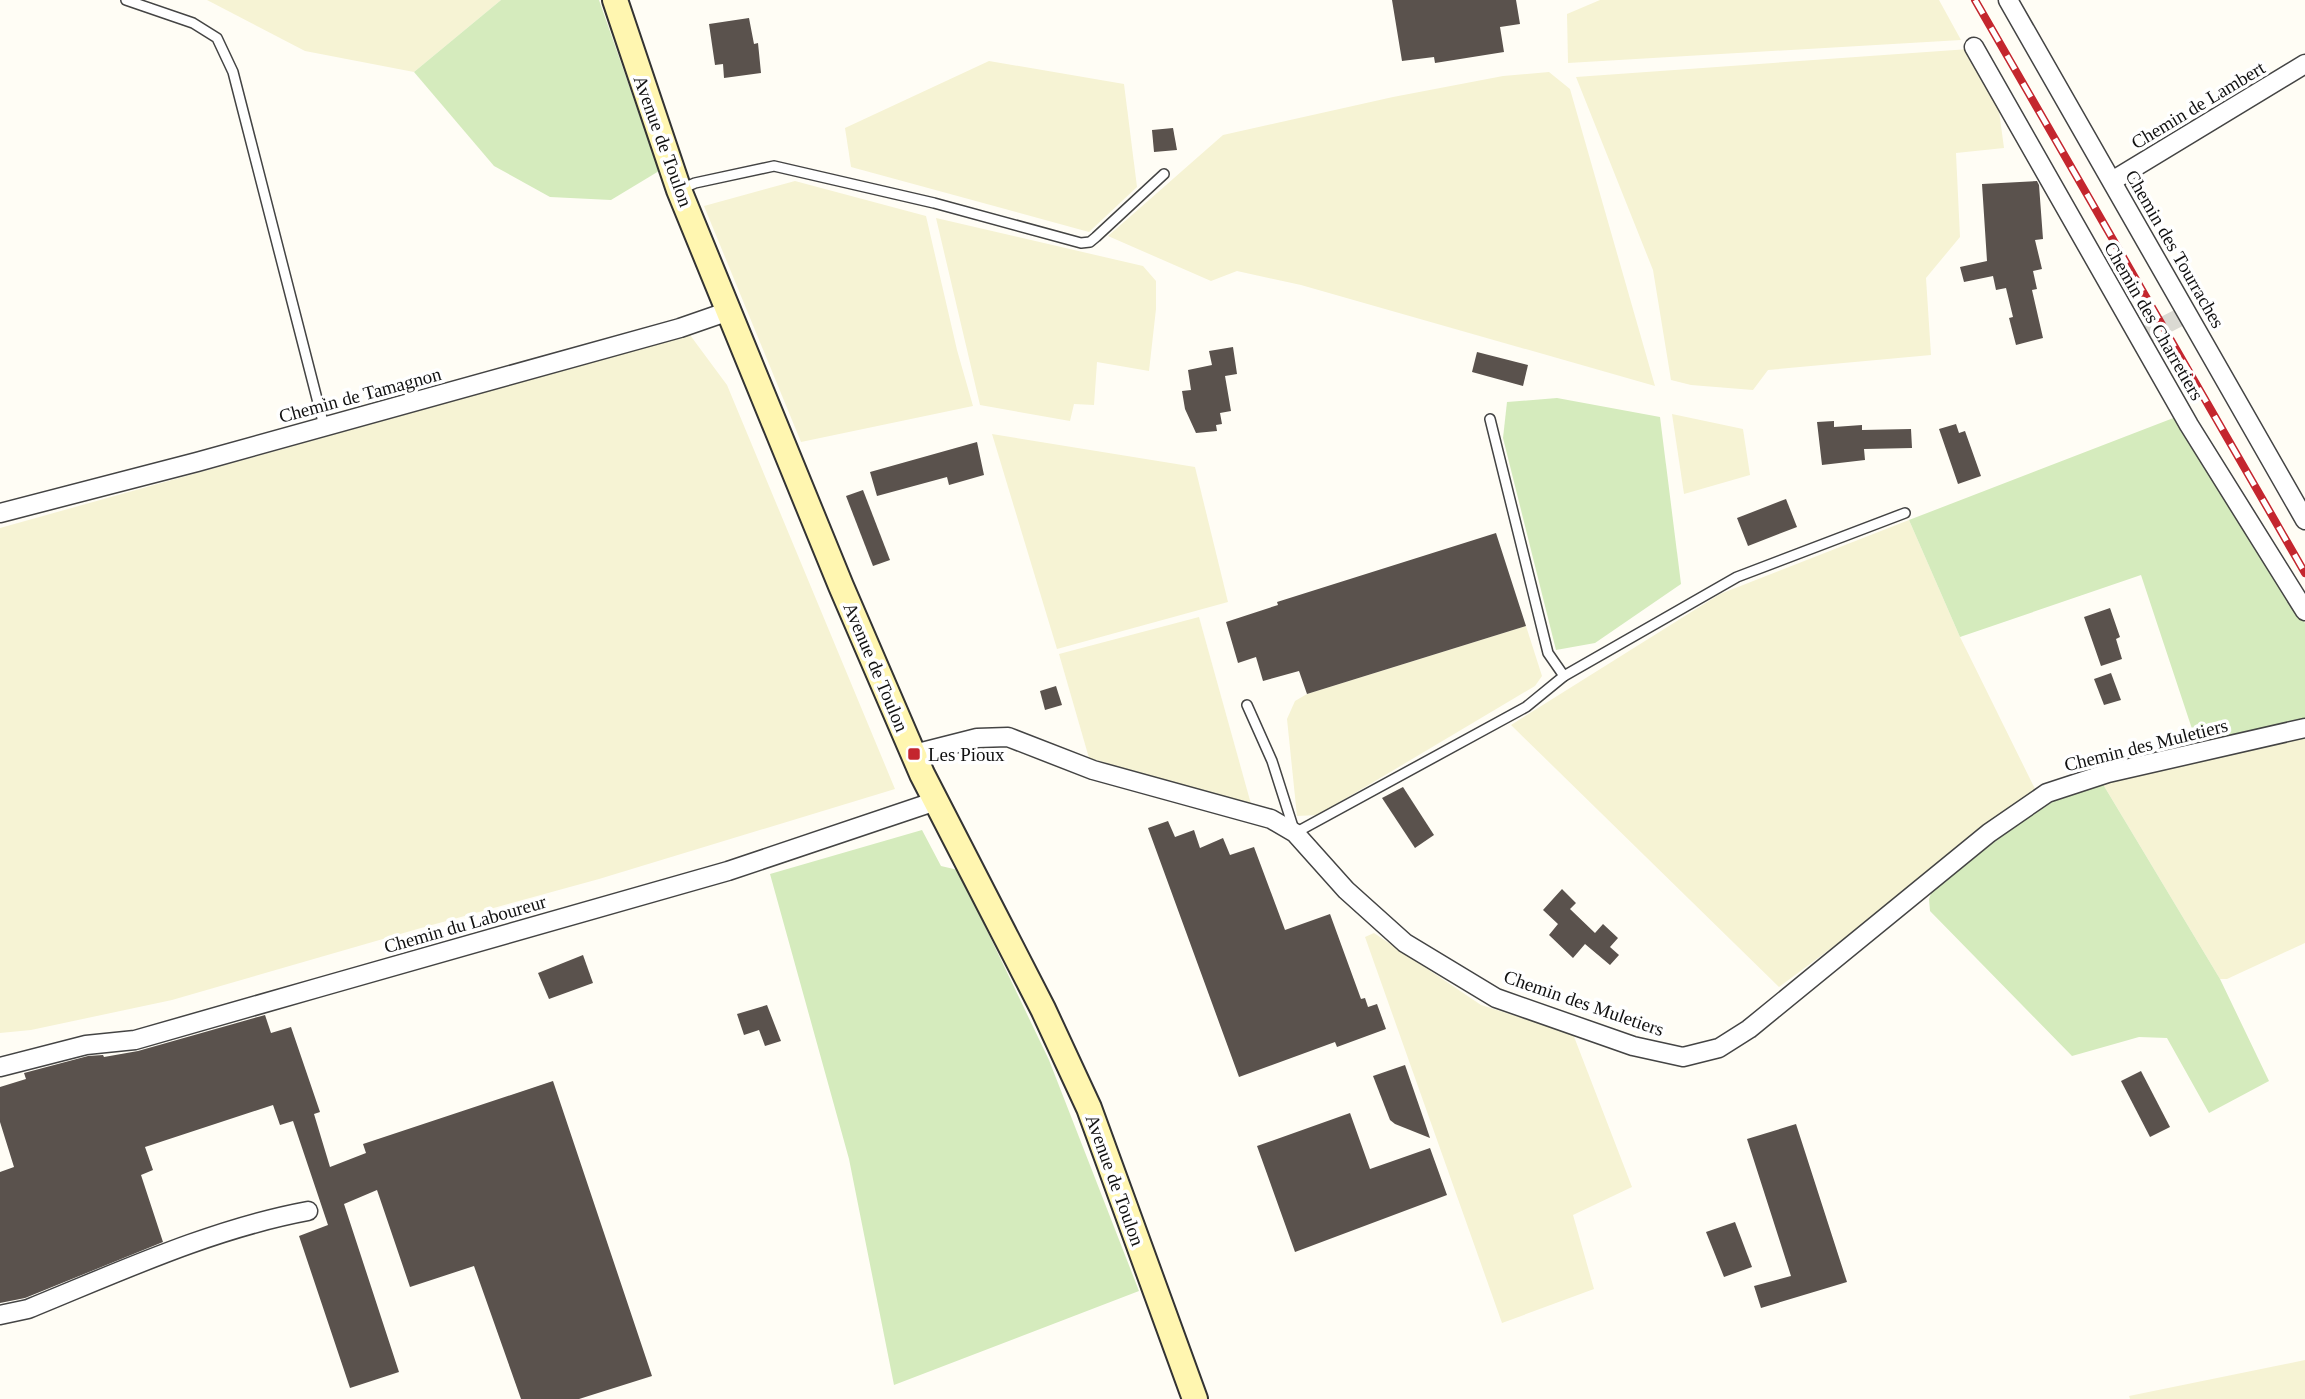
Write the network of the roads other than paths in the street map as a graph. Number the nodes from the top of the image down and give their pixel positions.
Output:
1 (126, 0) edge
2 (615, 0) edge
3 (2008, 0) edge
4 (1974, 47) dead end
5 (2305, 64) edge
6 (1164, 174) dead end
7 (2112, 181) junction
8 (679, 190) junction
9 (729, 311) junction
10 (1490, 419) dead end
11 (324, 426) junction
12 (0, 513) edge
13 (1905, 513) dead end
14 (2305, 520) edge
15 (2305, 611) edge
16 (1563, 676) junction
17 (1247, 705) dead end
18 (2305, 728) edge
19 (914, 754) junction
20 (936, 801) junction
21 (1295, 833) junction
22 (0, 1067) edge
23 (308, 1211) dead end
24 (0, 1315) edge
25 (1195, 1399) edge

1 - 11 lane
2 - 8 main road, Avenue de Toulon
3 - 7 street, Chemin des Tourraches
4 - 15 street, Chemin des Charretiers
5 - 7 street, Chemin de Lambert
6 - 8 lane
7 - 14 street, Chemin des Tourraches
8 - 9 main road, Avenue de Toulon
9 - 11 street, Chemin de Tamagnon
9 - 19 main road, Avenue de Toulon
10 - 16 lane
11 - 12 street, Chemin de Tamagnon
13 - 16 lane
16 - 21 lane
17 - 21 lane
18 - 21 street, Chemin des Muletiers
19 - 20 main road, Avenue de Toulon
19 - 21 street, Chemin des Muletiers
20 - 22 street, Chemin du Laboureur
20 - 25 main road, Avenue de Toulon
23 - 24 street

